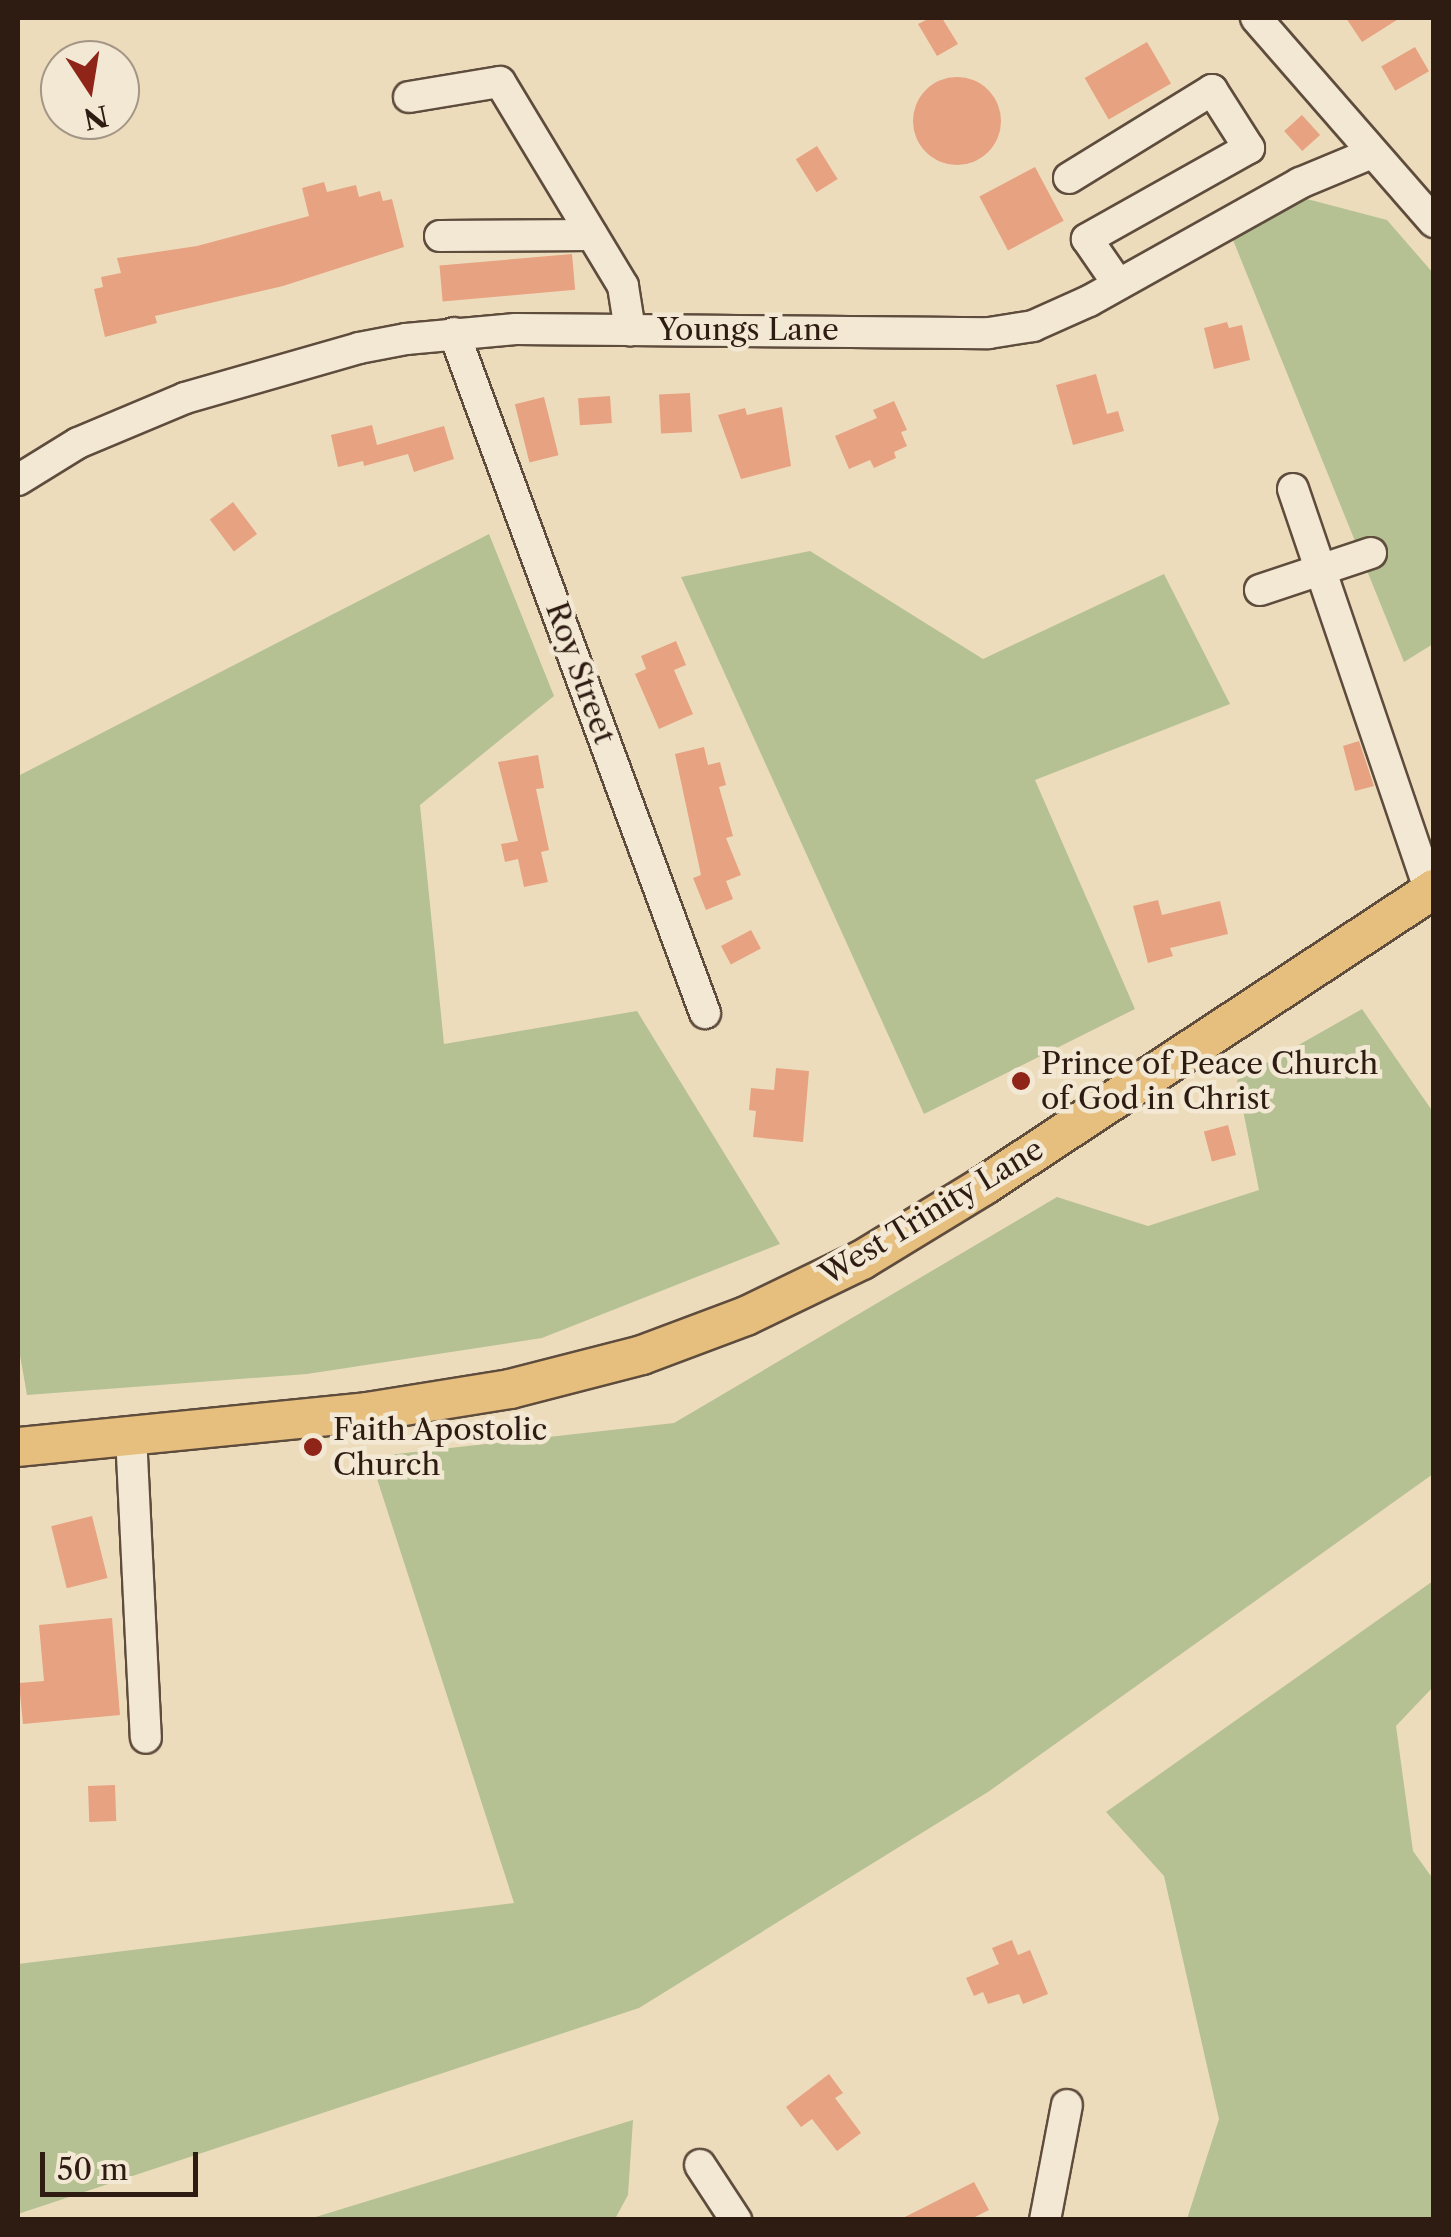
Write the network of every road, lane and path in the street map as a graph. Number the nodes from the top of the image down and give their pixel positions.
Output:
1 (1256, 18) edge
2 (410, 97) dead end
3 (1372, 153) junction
4 (1070, 178) dead end
5 (1433, 221) edge
6 (592, 234) junction
7 (440, 236) dead end
8 (1118, 284) junction
9 (630, 330) junction
10 (454, 333) junction
11 (18, 480) edge
12 (1293, 489) dead end
13 (1371, 553) dead end
14 (1321, 570) junction
15 (1260, 590) dead end
16 (1432, 890) edge
17 (705, 1014) dead end
18 (131, 1435) junction
19 (18, 1447) edge
20 (146, 1738) dead end
21 (1067, 2105) dead end
22 (700, 2165) dead end
23 (736, 2220) edge
24 (1045, 2220) edge

1 - 3 street
2 - 6 street
3 - 5 street
3 - 8 street, Youngs Lane
4 - 8 street
6 - 7 street
6 - 9 street
8 - 9 street, Youngs Lane
9 - 10 street, Youngs Lane
10 - 11 street, Youngs Lane
10 - 17 street, Roy Street
12 - 14 street
13 - 14 street
14 - 15 street
14 - 16 street
16 - 18 main road, West Trinity Lane
18 - 19 main road, West Trinity Lane
18 - 20 street
21 - 24 street
22 - 23 street

